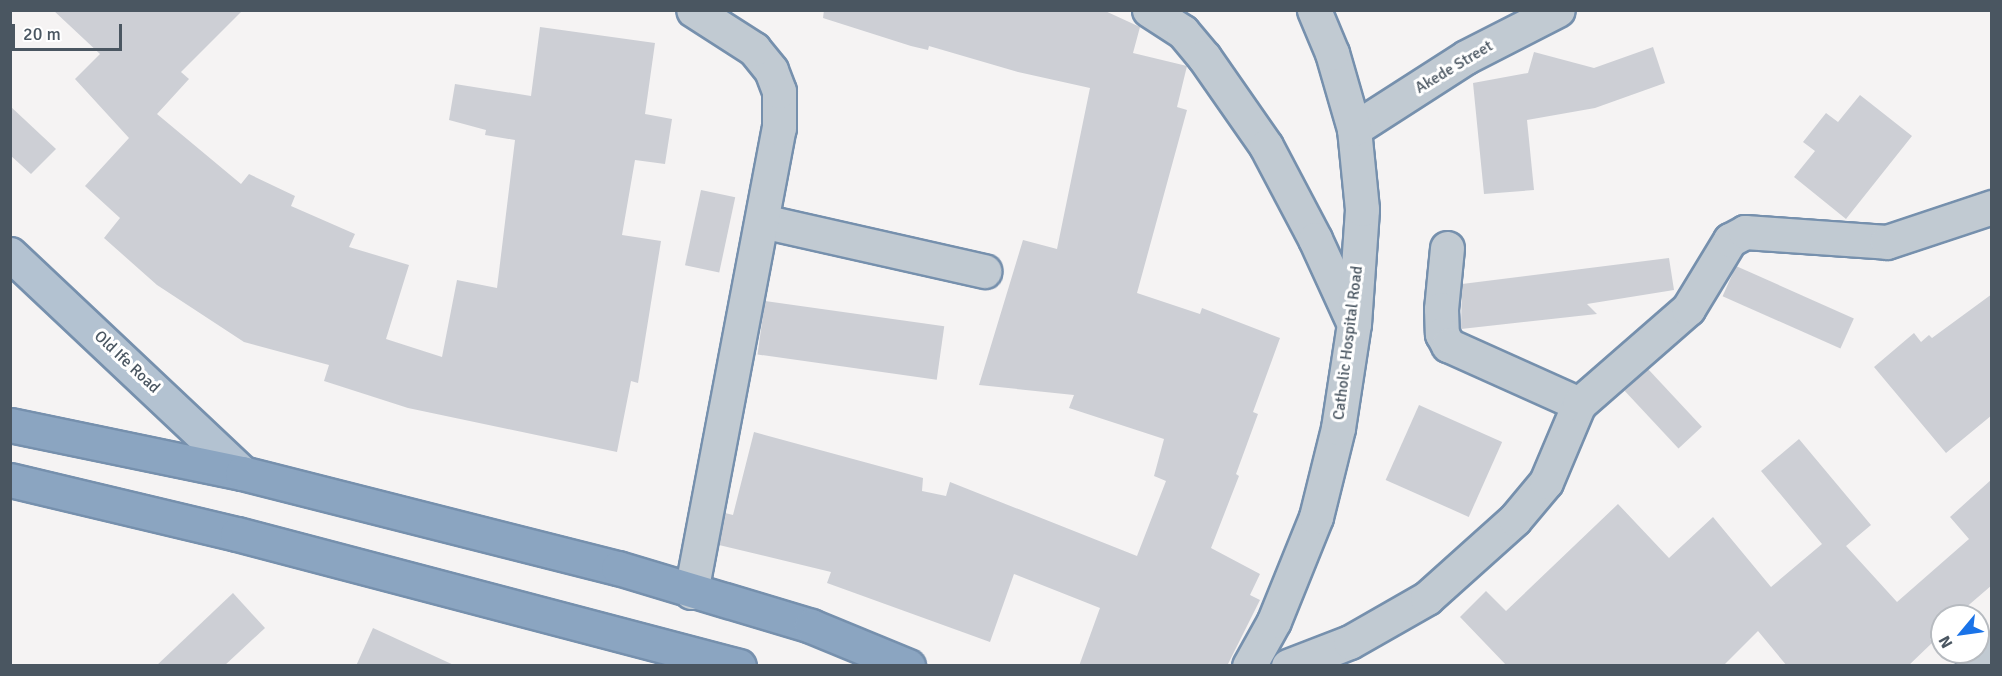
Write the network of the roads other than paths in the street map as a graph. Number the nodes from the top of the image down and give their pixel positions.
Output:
1 (693, 10) edge
2 (1314, 10) edge
3 (1558, 10) edge
4 (1152, 11) edge
5 (1354, 129) junction
6 (1992, 207) edge
7 (762, 221) junction
8 (1447, 248) dead end
9 (10, 254) edge
10 (984, 271) dead end
11 (1354, 324) junction
12 (1579, 404) junction
13 (10, 425) edge
14 (242, 473) junction
15 (10, 480) edge
16 (691, 592) junction
17 (1992, 649) edge
18 (738, 666) edge
19 (908, 666) edge
20 (1250, 666) edge
21 (1288, 666) edge
22 (1973, 666) edge

1 - 7 street
2 - 5 street, Catholic Hospital Road
3 - 5 street, Akede Street
4 - 11 street
5 - 11 street, Catholic Hospital Road
6 - 12 street
7 - 10 street
7 - 16 street
8 - 12 street
9 - 14 main road, Old Ife Road
11 - 20 street, Catholic Hospital Road
12 - 21 street
13 - 14 highway
14 - 16 highway
15 - 18 highway
16 - 19 highway
17 - 22 street

